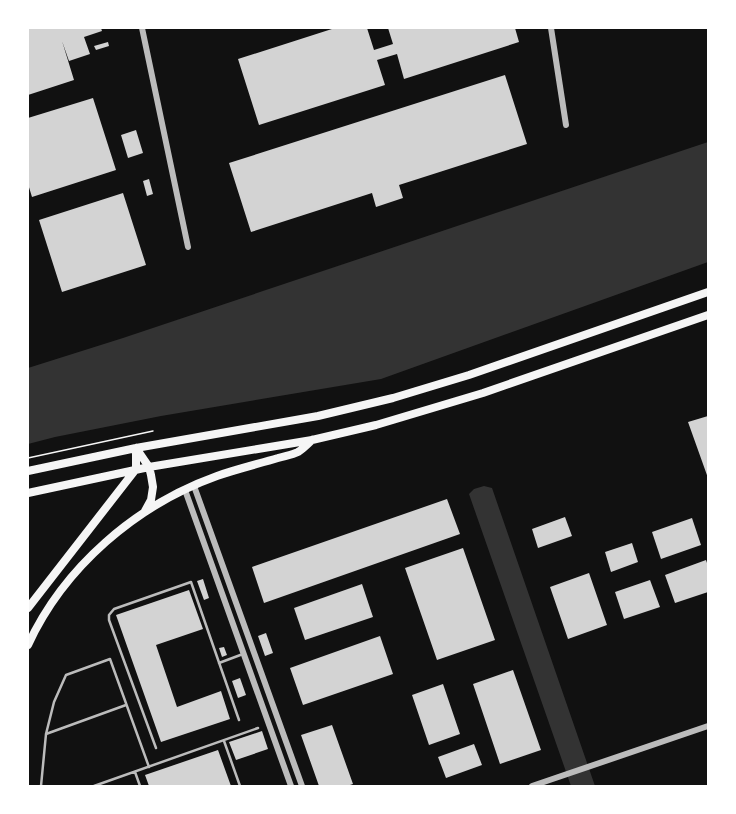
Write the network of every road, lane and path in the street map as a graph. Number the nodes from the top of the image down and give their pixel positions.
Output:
1 (142, 28) edge
2 (551, 28) edge
3 (566, 125) dead end
4 (188, 247) dead end
5 (708, 292) edge
6 (708, 315) edge
7 (153, 431) dead end
8 (312, 440) junction
9 (136, 448) junction
10 (28, 458) edge
11 (149, 467) junction
12 (136, 470) junction
13 (28, 471) edge
14 (194, 486) junction
15 (185, 490) junction
16 (28, 493) edge
17 (146, 512) junction
18 (28, 608) edge
19 (28, 646) edge
20 (244, 654) junction
21 (219, 663) junction
22 (126, 705) junction
23 (239, 720) dead end
24 (708, 726) edge
25 (258, 728) dead end
26 (46, 734) junction
27 (224, 741) junction
28 (156, 748) dead end
29 (148, 767) junction
30 (135, 772) junction
31 (41, 786) edge
32 (94, 786) edge
33 (140, 786) edge
34 (240, 786) edge
35 (291, 786) edge
36 (302, 786) edge
37 (532, 786) edge

1 - 4 street
2 - 3 street
5 - 9 main road
6 - 8 main road
7 - 10 path
8 - 11 main road
8 - 14 main road
9 - 11 main road
9 - 12 main road
9 - 13 main road
11 - 12 main road
11 - 17 main road
12 - 16 main road
12 - 18 main road
14 - 15 main road
14 - 36 street
15 - 17 main road
15 - 20 street
17 - 19 main road
20 - 21 lane
20 - 35 street
21 - 23 lane
21 - 28 lane
22 - 26 lane
22 - 26 lane
22 - 29 lane
24 - 37 street
25 - 27 lane
26 - 31 lane
27 - 29 lane
27 - 34 lane
29 - 30 lane
30 - 32 lane
30 - 33 lane

